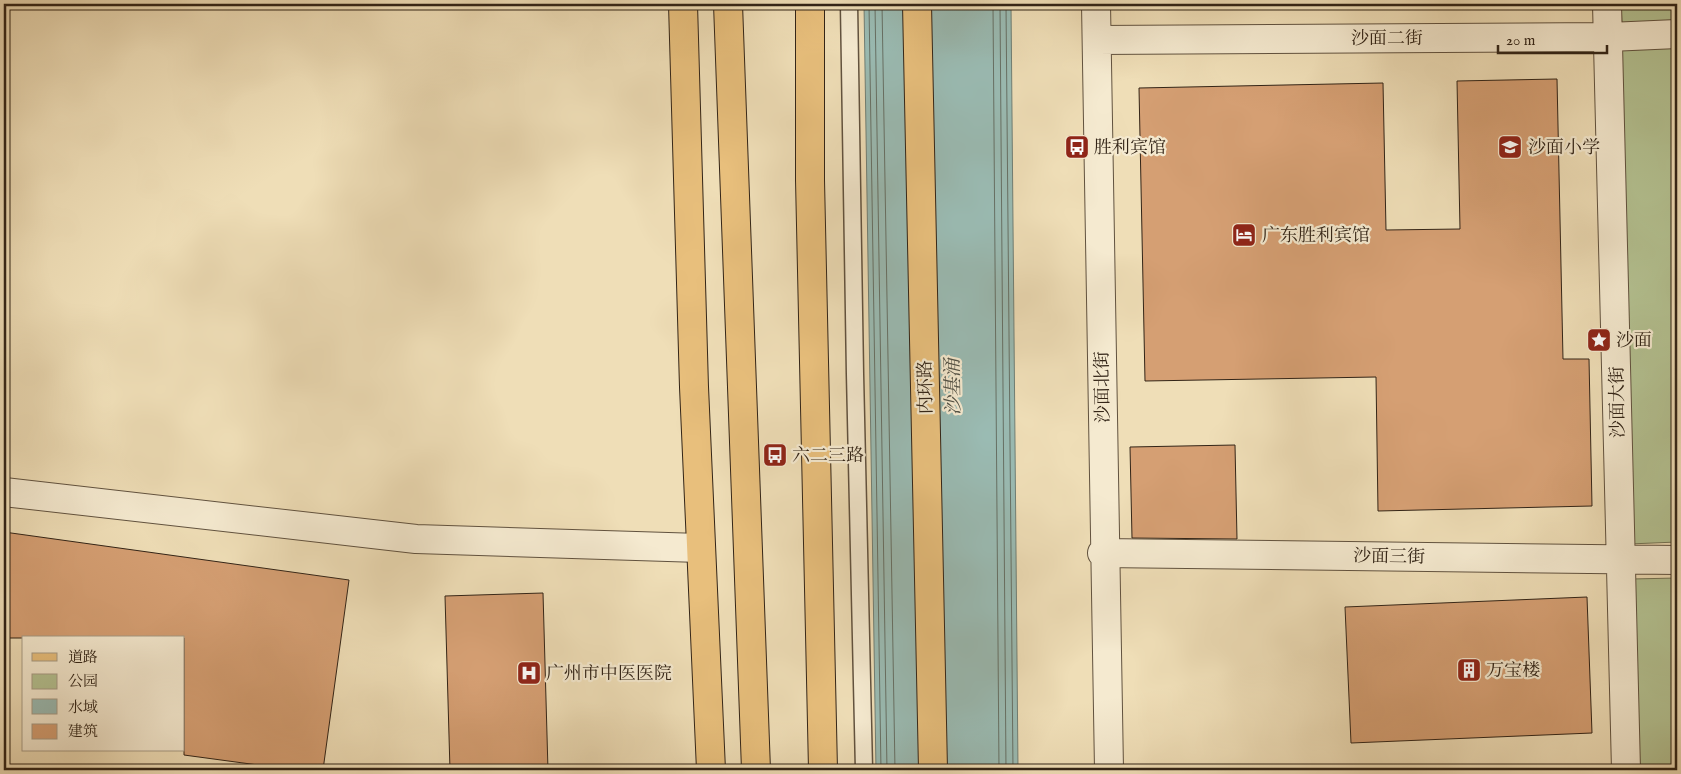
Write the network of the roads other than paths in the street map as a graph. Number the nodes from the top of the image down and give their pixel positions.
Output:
1 (684, 4) edge
2 (728, 4) edge
3 (798, 4) edge
4 (810, 4) edge
5 (849, 4) edge
6 (917, 4) edge
7 (1096, 4) edge
8 (1608, 4) edge
9 (1677, 34) edge
10 (1609, 37) junction
11 (1096, 40) junction
12 (810, 180) junction
13 (4, 492) edge
14 (700, 548) junction
15 (1103, 553) junction
16 (1621, 559) junction
17 (1677, 560) edge
18 (711, 770) edge
19 (756, 770) edge
20 (823, 770) edge
21 (864, 770) edge
22 (933, 770) edge
23 (1109, 770) edge
24 (1626, 770) edge

1 - 14 main road
2 - 19 main road
3 - 12 main road
4 - 12 main road
5 - 21 lane
6 - 22 main road, 内环路
7 - 11 street, 沙面北街
8 - 10 street, 沙面大街
9 - 10 street, 沙面二街
10 - 11 street, 沙面二街
10 - 16 street, 沙面大街
11 - 15 street, 沙面北街
12 - 20 main road
13 - 14 street
14 - 18 main road
15 - 16 street, 沙面三街
15 - 23 street, 沙面北街
16 - 17 street, 沙面三街
16 - 24 street, 沙面大街

